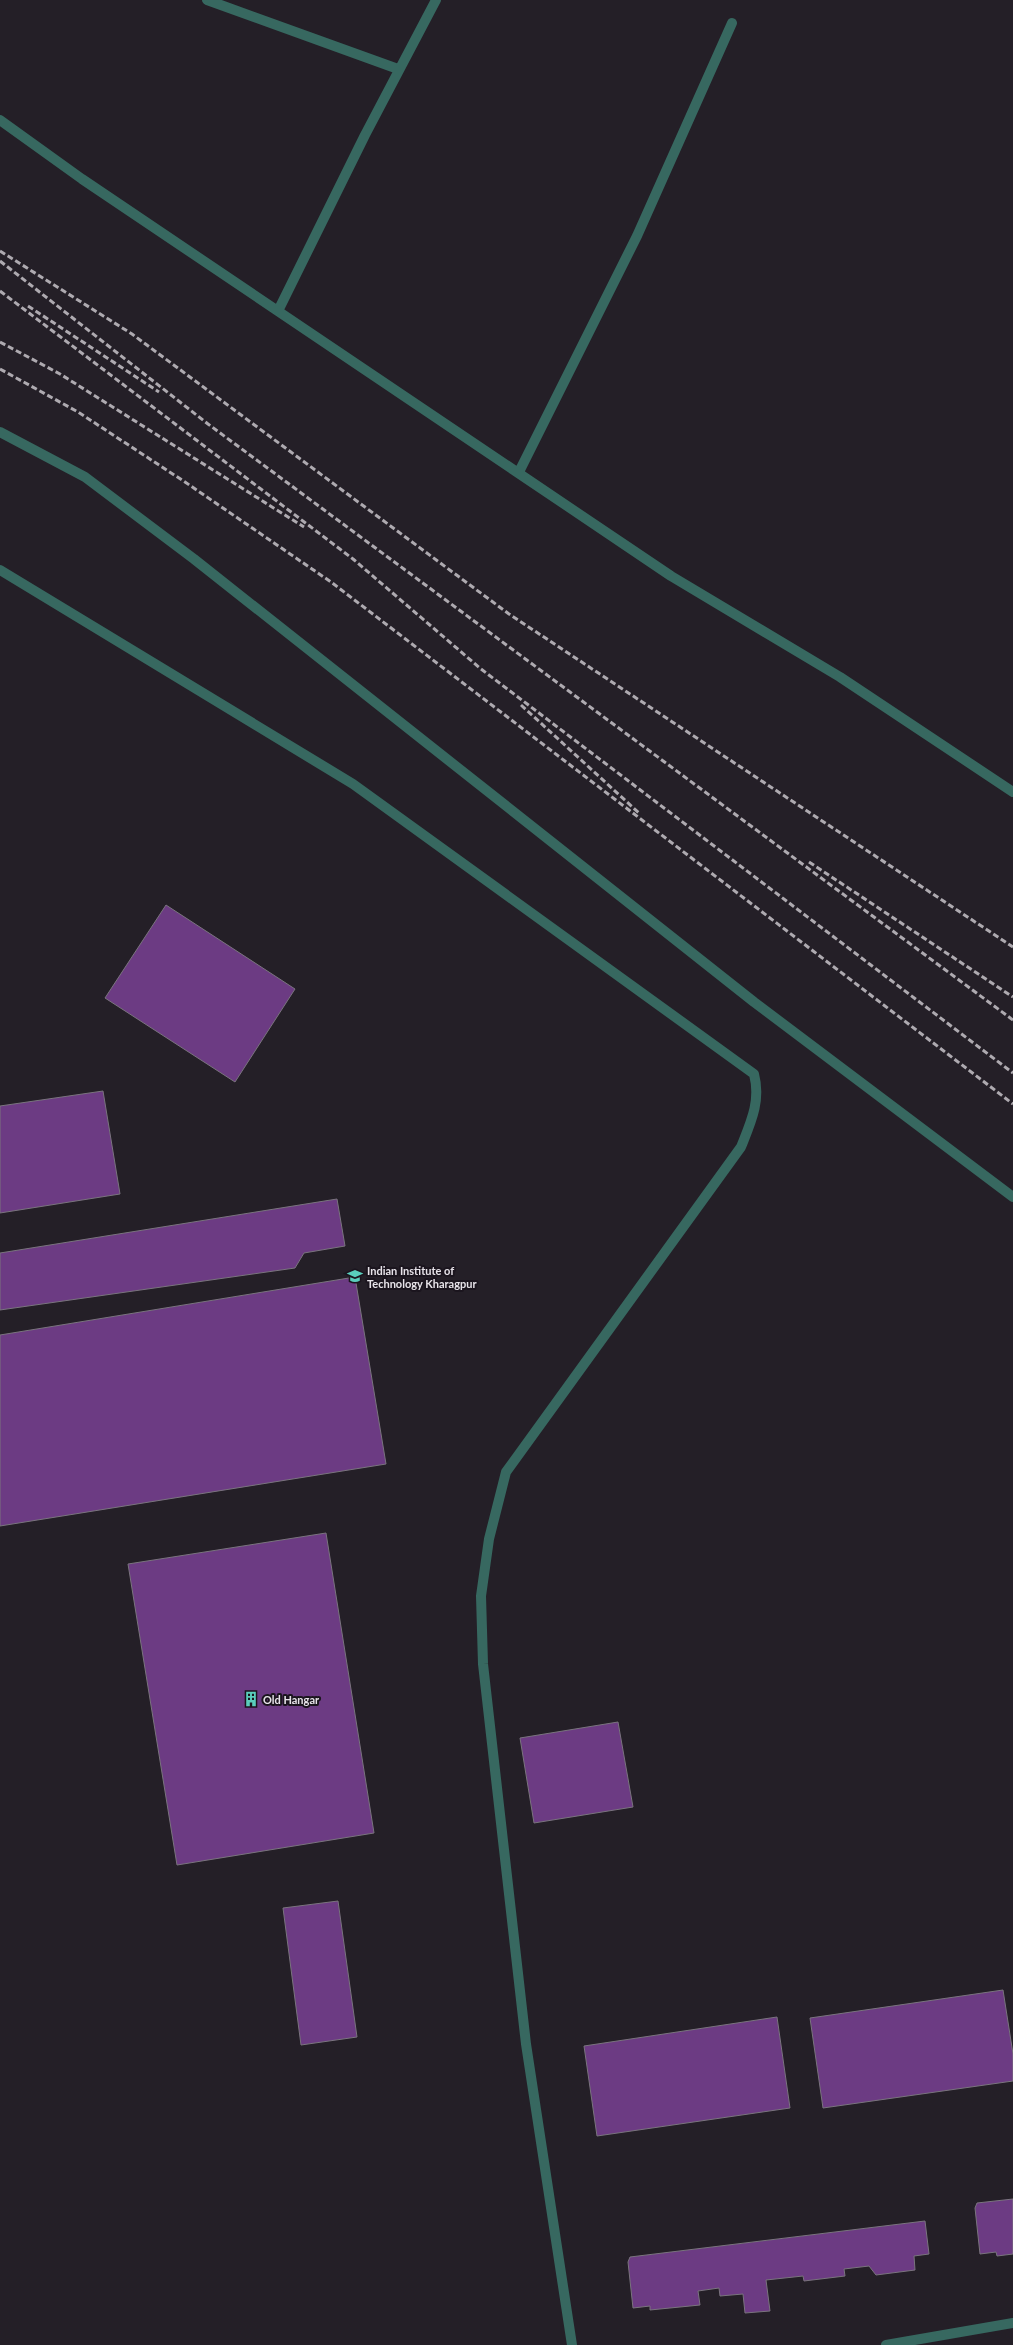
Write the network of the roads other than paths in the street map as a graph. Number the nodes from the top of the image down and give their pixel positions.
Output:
1 (207, 0) edge
2 (436, 0) edge
3 (732, 23) dead end
4 (398, 69) junction
5 (0, 120) edge
6 (278, 310) junction
7 (0, 432) edge
8 (519, 472) junction
9 (0, 570) edge
10 (1013, 792) edge
11 (1013, 1197) edge
12 (1013, 2323) edge
13 (572, 2345) edge
14 (886, 2345) edge

1 - 4 street
2 - 4 street
3 - 8 street
4 - 6 street
5 - 6 street
6 - 8 street
7 - 11 street
8 - 10 street
9 - 13 street
12 - 14 street

